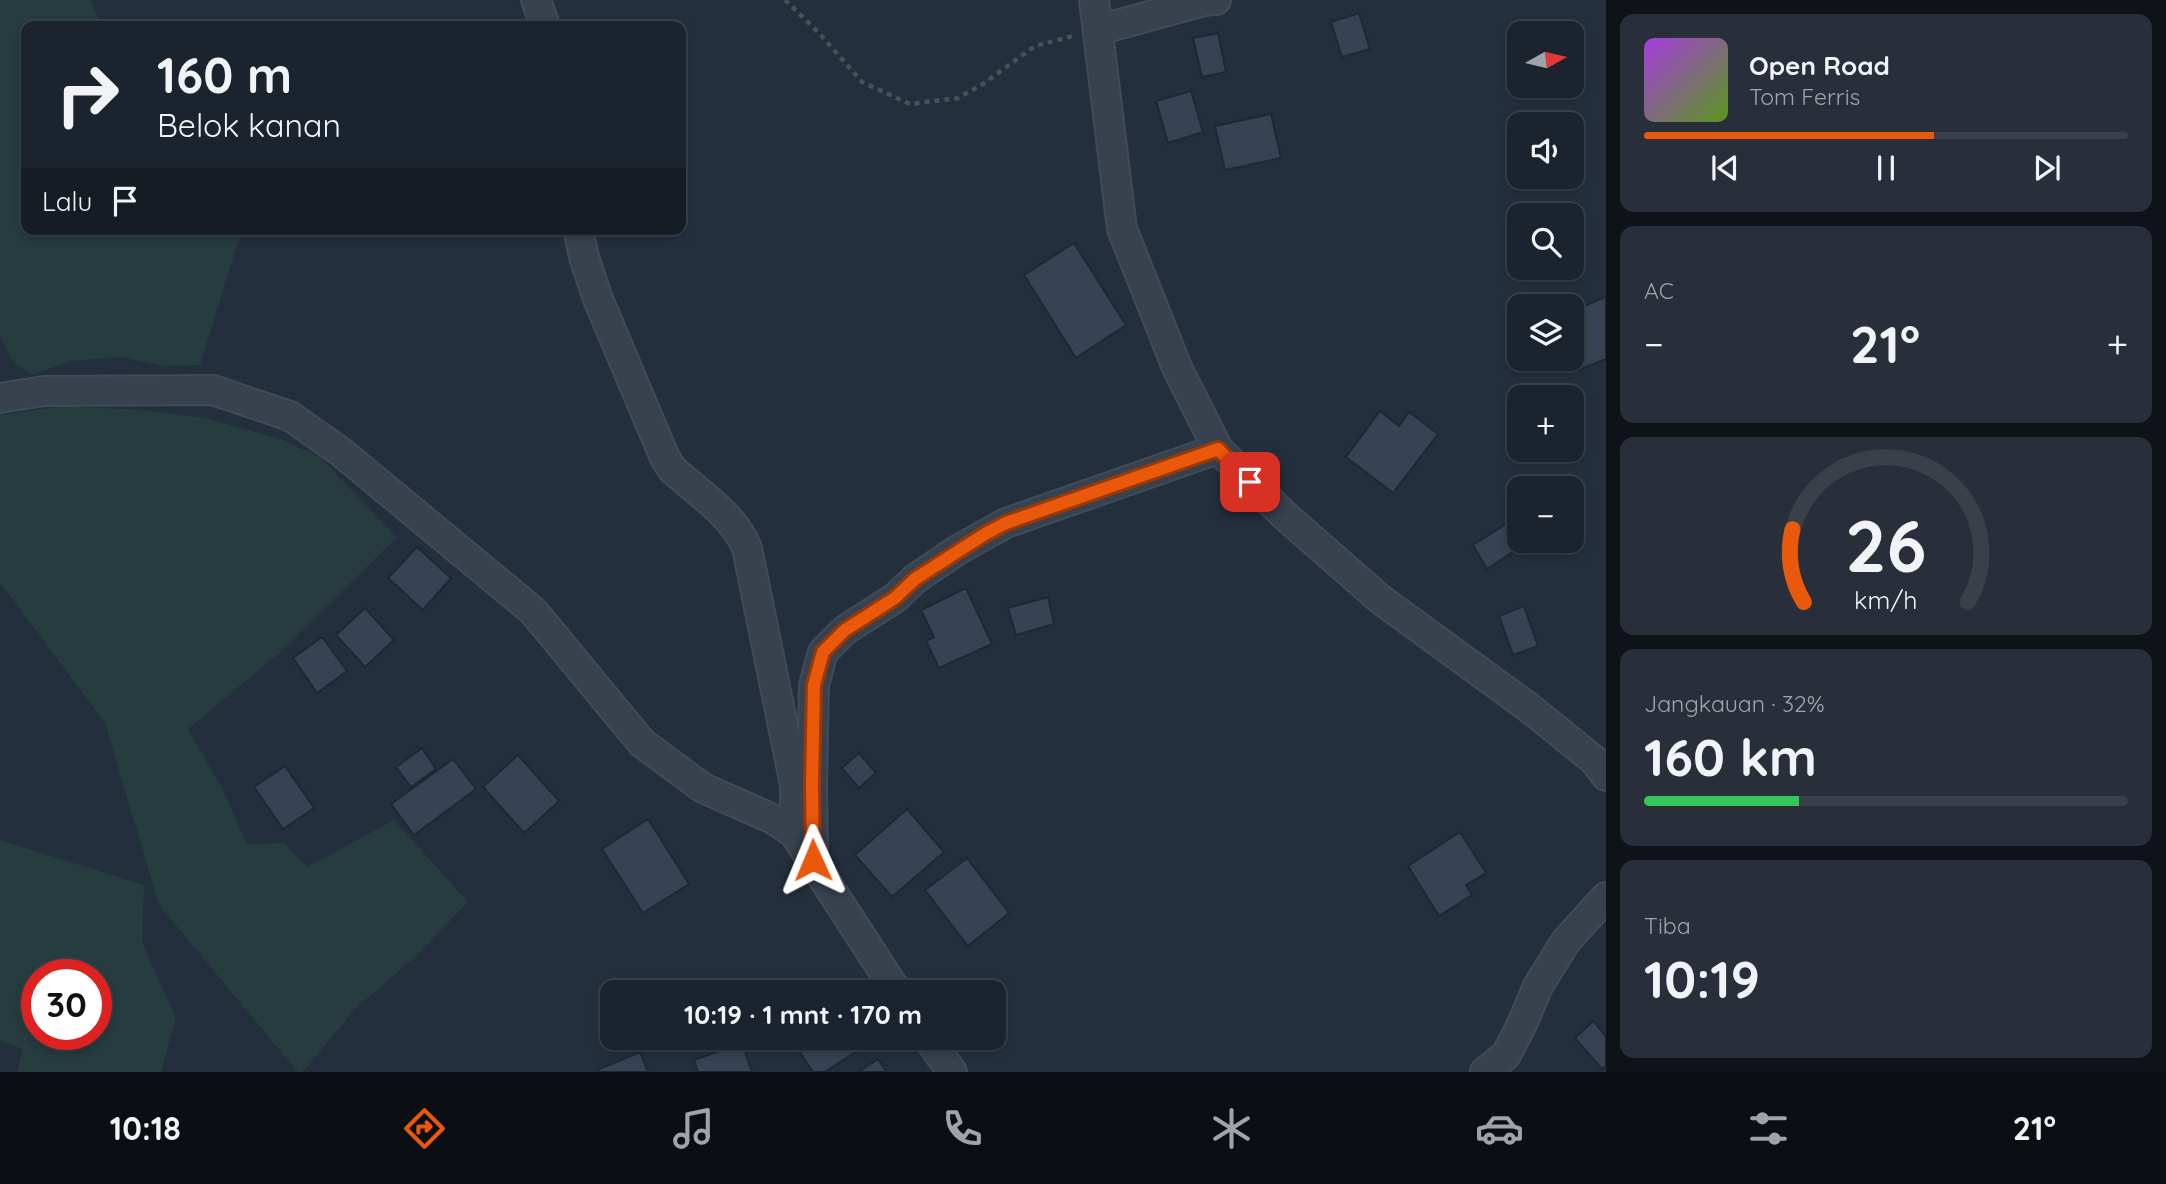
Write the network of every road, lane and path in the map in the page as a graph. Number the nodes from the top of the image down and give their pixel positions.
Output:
1 (536, 0) edge
2 (785, 0) edge
3 (1094, 0) edge
4 (1216, 0) edge
5 (543, 21) edge
6 (1098, 30) junction
7 (579, 235) edge
8 (0, 398) edge
9 (1218, 449) junction
10 (1606, 776) edge
11 (794, 833) junction
12 (813, 860) junction
13 (1606, 897) edge
14 (889, 980) edge
15 (936, 1050) edge
16 (952, 1072) edge
17 (1485, 1072) edge

1 - 5 street
2 - 6 path
3 - 6 street
4 - 6 street
6 - 9 street
7 - 11 street
8 - 11 street
9 - 10 street
9 - 12 street
11 - 12 street
12 - 14 street
13 - 17 street
15 - 16 street

